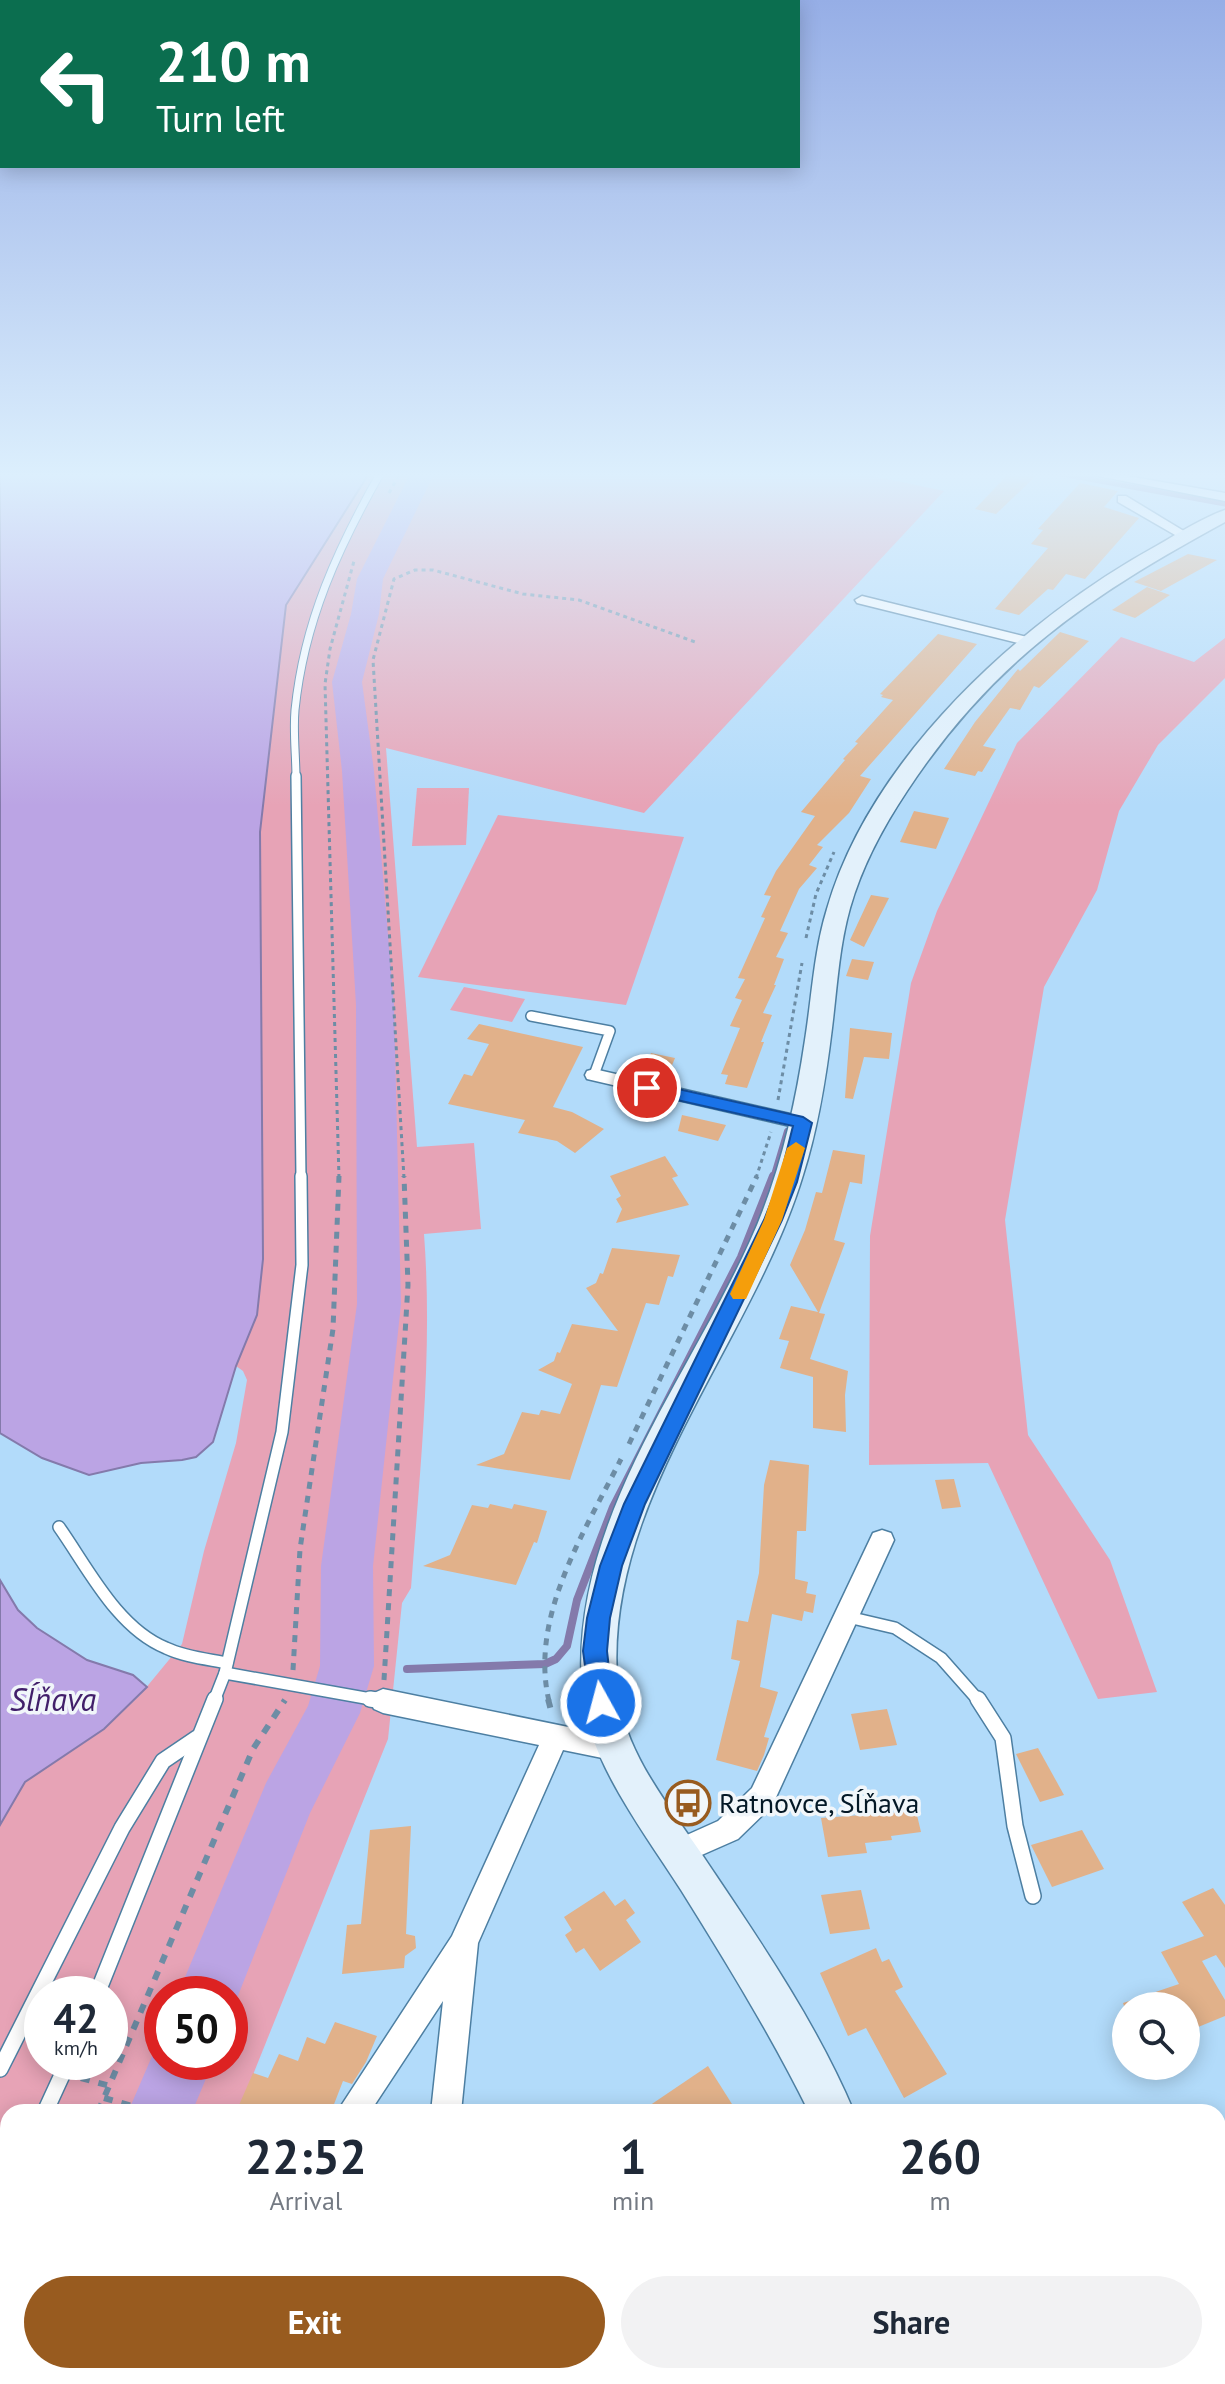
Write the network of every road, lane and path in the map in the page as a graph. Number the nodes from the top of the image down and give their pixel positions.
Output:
1 (326, 583) edge
2 (393, 583) edge
3 (483, 583) edge
4 (1107, 583) edge
5 (862, 600) dead end
6 (1026, 641) junction
7 (698, 643) dead end
8 (531, 1016) dead end
9 (594, 1075) joint
10 (803, 1123) junction
11 (59, 1527) dead end
12 (882, 1540) dead end
13 (846, 1616) junction
14 (226, 1668) junction
15 (371, 1700) junction
16 (556, 1736) junction
17 (199, 1737) junction
18 (617, 1749) junction
19 (679, 1852) junction
20 (1033, 1896) dead end
21 (464, 1942) junction
22 (104, 1976) edge
23 (0, 2069) edge
24 (60, 2080) edge
25 (95, 2080) edge
26 (110, 2086) dead end
27 (104, 2098) dead end
28 (49, 2104) edge
29 (126, 2104) edge
30 (357, 2104) edge
31 (447, 2104) edge
32 (828, 2104) edge

1 - 14 lane
2 - 15 path
3 - 7 path
4 - 6 main road
5 - 6 street
6 - 10 main road
8 - 9 lane
9 - 10 street
10 - 18 main road
11 - 14 lane
12 - 13 street
13 - 19 street
13 - 20 lane
14 - 15 lane
14 - 17 lane
15 - 16 street
16 - 18 street
16 - 21 street
17 - 22 lane
17 - 23 lane
18 - 19 main road
19 - 32 main road
21 - 30 street
21 - 31 street
24 - 28 lane
25 - 26 path
27 - 29 path

